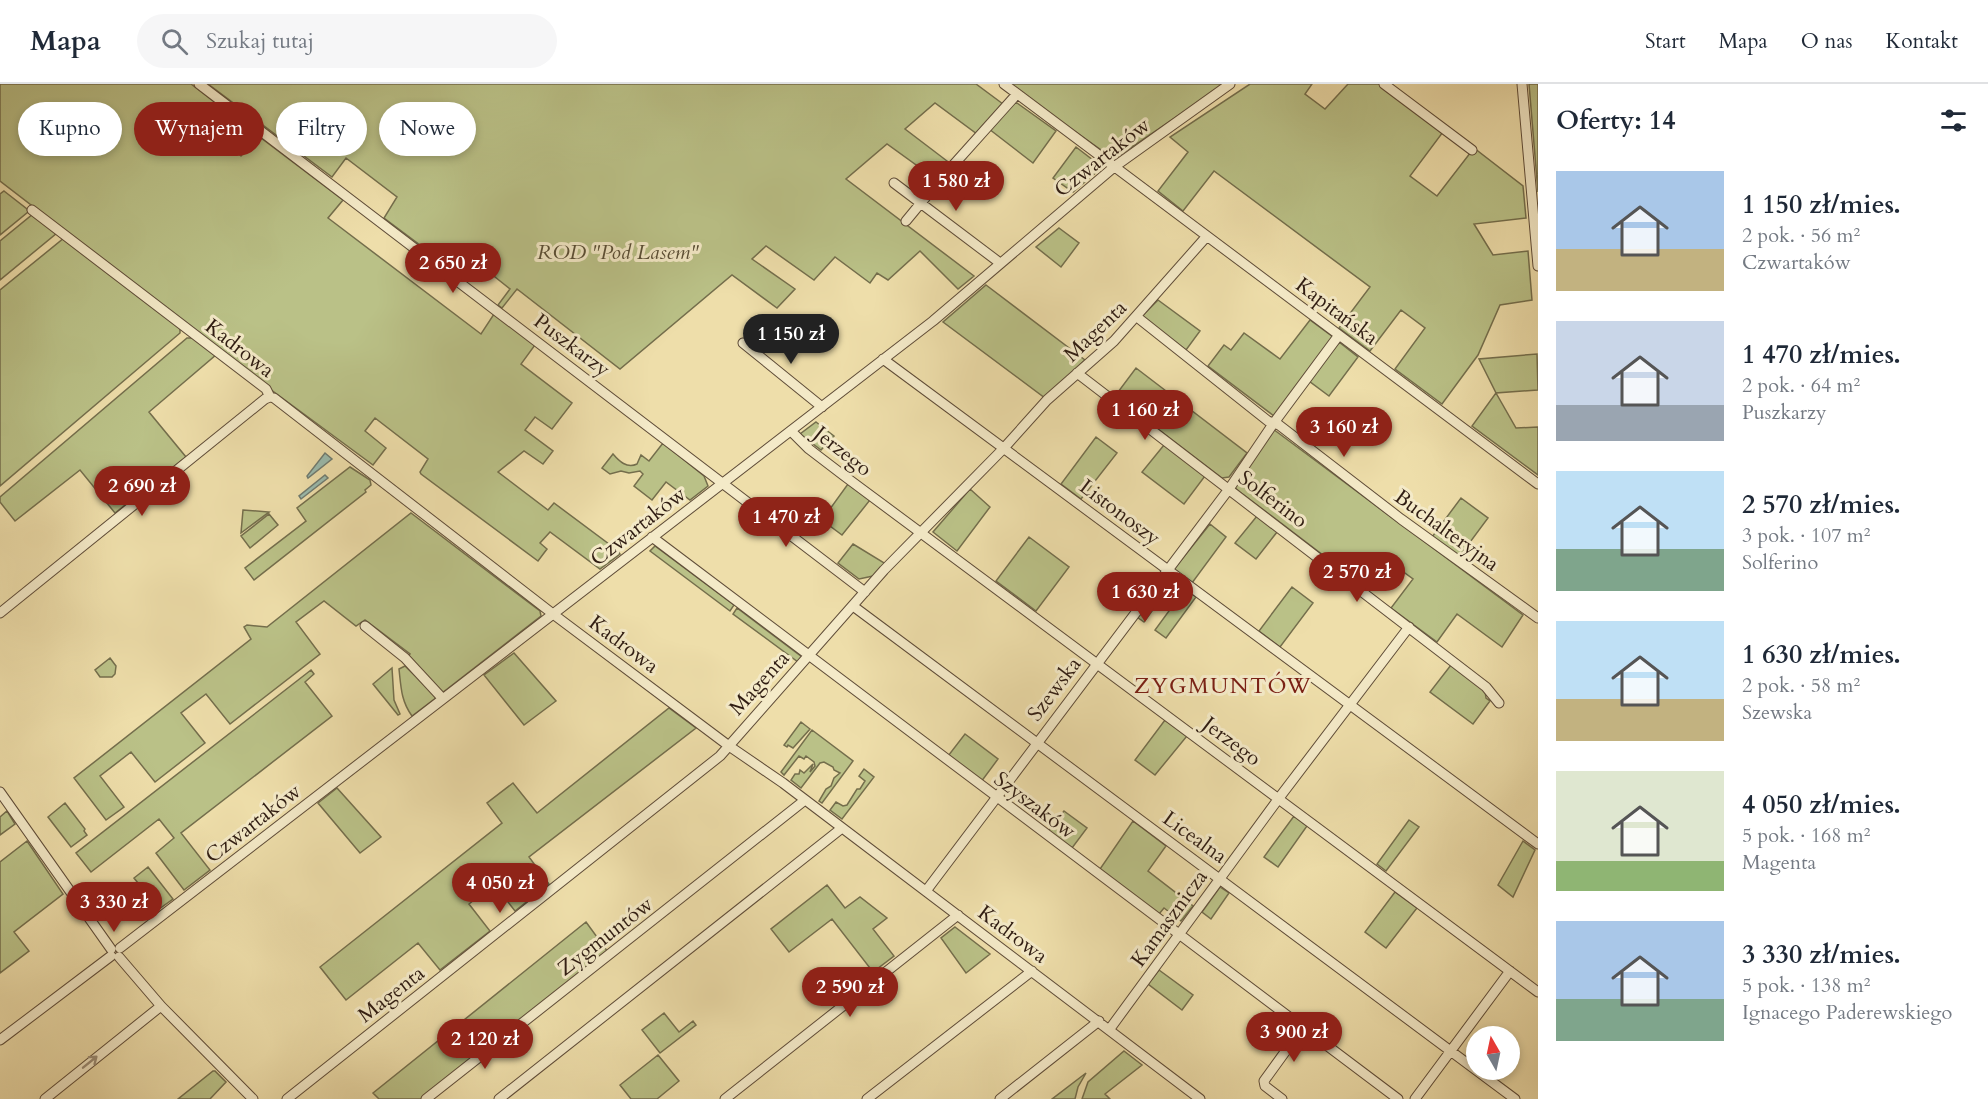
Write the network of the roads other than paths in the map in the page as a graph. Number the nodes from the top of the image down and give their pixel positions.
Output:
1 (199, 84) edge
2 (1004, 84) edge
3 (1230, 84) edge
4 (1384, 84) edge
5 (1522, 84) edge
6 (1017, 94) junction
7 (1472, 150) dead end
8 (1114, 167) junction
9 (894, 183) dead end
10 (920, 203) junction
11 (32, 210) dead end
12 (906, 221) dead end
13 (1207, 236) junction
14 (1000, 263) junction
15 (1538, 267) edge
16 (1137, 316) junction
17 (1339, 335) junction
18 (742, 343) dead end
19 (883, 360) junction
20 (1077, 373) junction
21 (270, 397) junction
22 (822, 407) junction
23 (1273, 423) junction
24 (791, 431) junction
25 (1004, 448) junction
26 (723, 483) junction
27 (1538, 484) edge
28 (1228, 489) junction
29 (922, 533) junction
30 (652, 537) junction
31 (1167, 570) junction
32 (865, 592) junction
33 (853, 606) junction
34 (0, 613) edge
35 (553, 614) junction
36 (1538, 618) edge
37 (364, 626) dead end
38 (1409, 627) junction
39 (808, 656) junction
40 (1097, 663) junction
41 (443, 699) junction
42 (1499, 703) dead end
43 (1350, 705) junction
44 (1037, 742) junction
45 (729, 746) junction
46 (0, 792) edge
47 (995, 798) junction
48 (1279, 798) junction
49 (805, 800) junction
50 (842, 828) junction
51 (1538, 844) edge
52 (1221, 878) junction
53 (926, 891) junction
54 (958, 915) junction
55 (1180, 934) junction
56 (115, 953) junction
57 (1032, 971) junction
58 (1510, 971) junction
59 (1538, 992) edge
60 (161, 1006) junction
61 (1098, 1021) junction
62 (1303, 1027) junction
63 (1109, 1030) junction
64 (0, 1041) edge
65 (1450, 1052) junction
66 (878, 1096) edge
67 (45, 1099) edge
68 (253, 1099) edge
69 (287, 1099) edge
70 (426, 1099) edge
71 (499, 1099) edge
72 (725, 1099) edge
73 (867, 1099) edge
74 (1000, 1099) edge
75 (1200, 1099) edge
76 (1282, 1099) edge
77 (1398, 1099) edge
78 (1416, 1099) edge
79 (1515, 1099) edge

1 - 26 street, Puszkarzy
2 - 6 street, Kapitańska
3 - 8 street, Czwartaków
4 - 7 street
5 - 15 street
6 - 8 street, Kapitańska
6 - 10 street
8 - 13 street, Kapitańska
8 - 14 street, Czwartaków
9 - 10 street
10 - 12 street
10 - 14 street
11 - 21 street, Kadrowa
13 - 16 street, Magenta
13 - 17 street, Kapitańska
14 - 19 street, Czwartaków
16 - 20 street, Magenta
16 - 23 street, Buchalteryjna
17 - 23 street, Szewska
17 - 27 street, Kapitańska
18 - 22 street
19 - 22 street, Czwartaków
19 - 25 street, Listonoszy
20 - 25 street, Magenta
20 - 28 street, Solferino
21 - 34 street
21 - 35 street, Kadrowa
22 - 24 street, Czwartaków
23 - 28 street, Szewska
23 - 36 street, Buchalteryjna
24 - 26 street, Czwartaków
24 - 29 street, Jerzego
25 - 29 street, Magenta
25 - 31 street, Listonoszy
26 - 30 street, Czwartaków
26 - 32 street, Puszkarzy
28 - 31 street, Szewska
28 - 38 street, Solferino
29 - 32 street, Magenta
29 - 40 street, Jerzego
30 - 35 street, Czwartaków
30 - 39 street, Szyszaków
31 - 40 street, Szewska
31 - 43 street, Listonoszy
32 - 33 street, Magenta
33 - 39 street, Magenta
33 - 44 street, Licealna
35 - 41 street, Czwartaków
35 - 45 street, Kadrowa
37 - 41 street
38 - 42 street, Solferino
38 - 43 street, Kamasznicza
39 - 45 street, Magenta
39 - 47 street, Szyszaków
40 - 44 street, Szewska
40 - 48 street, Jerzego
41 - 56 street, Czwartaków
43 - 48 street, Kamasznicza
43 - 51 street, Listonoszy
44 - 47 street, Szewska
44 - 52 street, Licealna
45 - 49 street, Kadrowa
45 - 69 street, Magenta
46 - 56 street
47 - 53 street, Szewska
47 - 55 street, Szyszaków
48 - 52 street, Kamasznicza
48 - 58 street, Jerzego
49 - 50 street, Kadrowa
49 - 70 street, Zygmuntów
50 - 53 street, Kadrowa
50 - 71 street
52 - 55 street, Kamasznicza
52 - 65 street, Licealna
53 - 54 street, Kadrowa
54 - 57 street, Kadrowa
54 - 72 street
55 - 62 street, Szyszaków
55 - 63 street, Kamasznicza
56 - 60 street
56 - 64 street, Czwartaków
57 - 61 street, Kadrowa
57 - 66 street
58 - 59 street, Jerzego
58 - 65 street
67 -> 60 street
60 - 68 street
61 - 63 street, Kadrowa
61 - 74 street
62 - 76 street
62 - 77 street, Szyszaków
63 - 75 street, Kadrowa
65 - 78 street
65 - 79 street, Licealna
66 - 73 street

